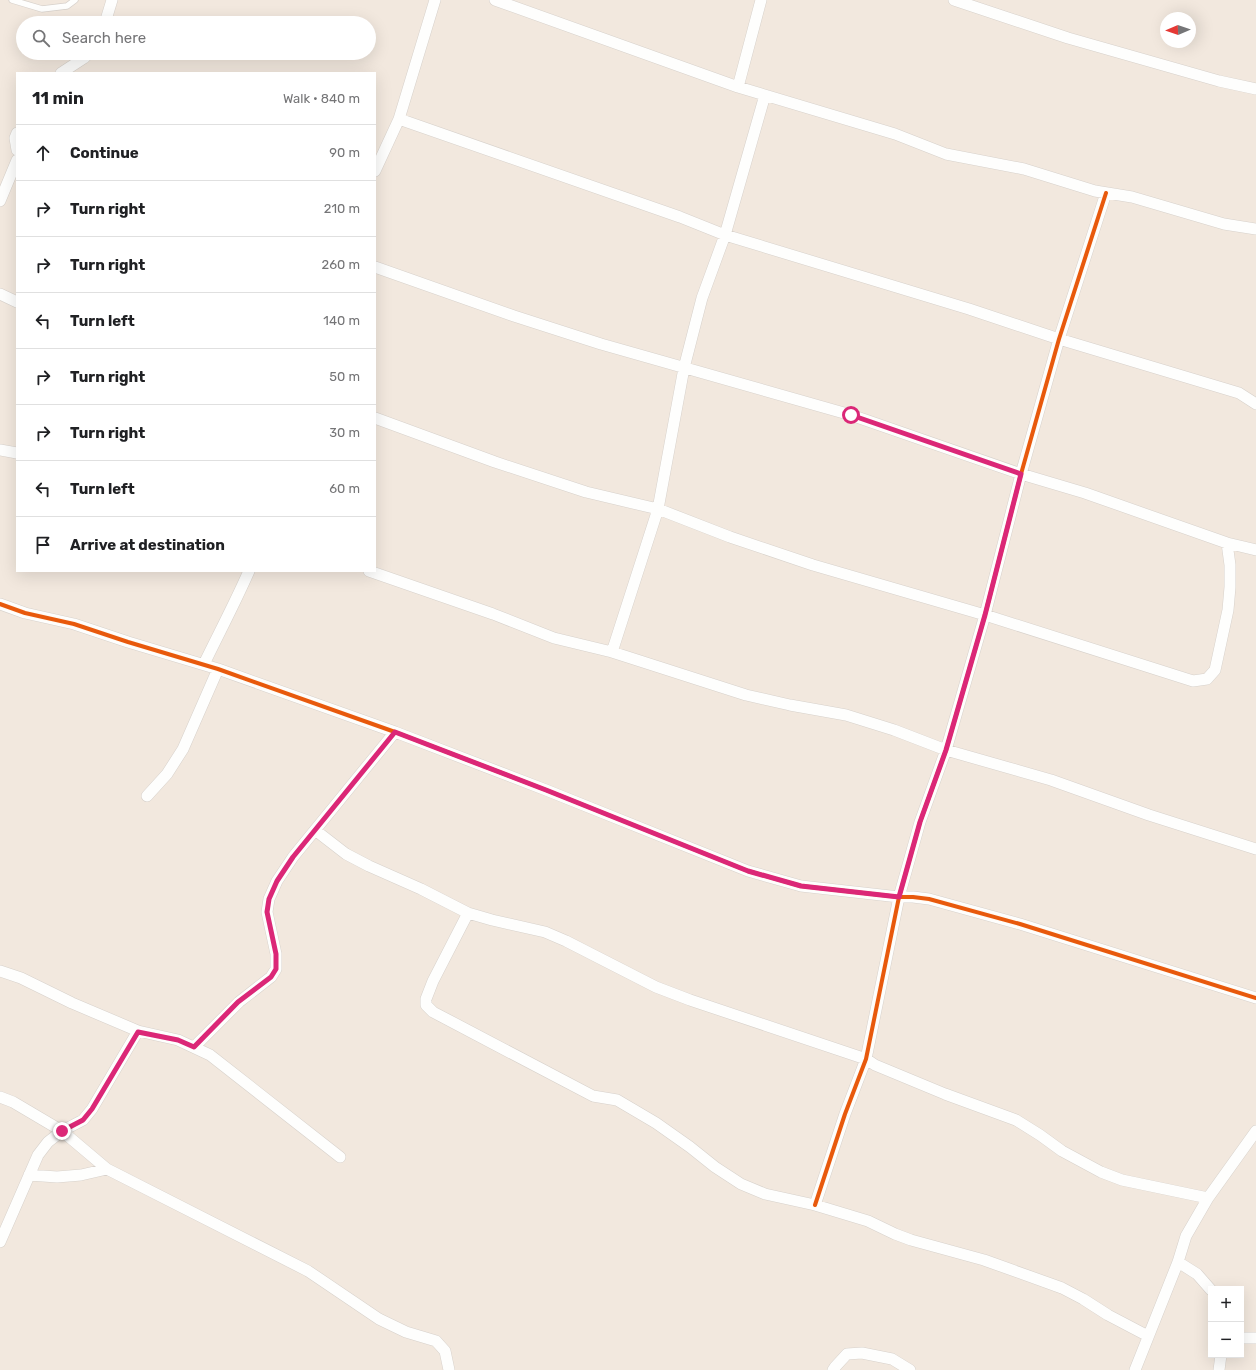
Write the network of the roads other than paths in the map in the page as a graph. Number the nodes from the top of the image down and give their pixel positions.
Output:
1 (12, 0) edge
2 (75, 0) edge
3 (112, 0) edge
4 (435, 0) edge
5 (495, 0) edge
6 (761, 0) edge
7 (954, 0) edge
8 (107, 16) edge
9 (81, 60) edge
10 (63, 72) edge
11 (738, 87) junction
12 (1256, 89) edge
13 (765, 95) junction
14 (399, 119) junction
15 (16, 162) edge
16 (376, 169) edge
17 (1106, 193) junction
18 (0, 201) edge
19 (1256, 229) edge
20 (725, 235) junction
21 (376, 267) edge
22 (0, 294) edge
23 (16, 302) edge
24 (1059, 339) junction
25 (684, 368) junction
26 (1256, 404) edge
27 (376, 418) edge
28 (0, 450) edge
29 (16, 454) edge
30 (1021, 474) junction
31 (658, 509) junction
32 (1227, 543) junction
33 (1256, 550) edge
34 (249, 572) edge
35 (372, 572) edge
36 (0, 604) edge
37 (985, 615) junction
38 (612, 652) junction
39 (204, 664) junction
40 (218, 668) junction
41 (395, 732) junction
42 (946, 750) junction
43 (147, 796) dead end
44 (315, 830) junction
45 (1255, 847) edge
46 (899, 897) junction
47 (468, 913) junction
48 (0, 971) edge
49 (1256, 998) edge
50 (138, 1032) junction
51 (194, 1047) junction
52 (866, 1059) junction
53 (0, 1097) edge
54 (62, 1131) junction
55 (1256, 1131) edge
56 (340, 1157) dead end
57 (108, 1169) junction
58 (29, 1175) junction
59 (1208, 1198) junction
60 (815, 1205) junction
61 (0, 1242) edge
62 (1178, 1262) junction
63 (1208, 1287) edge
64 (1148, 1336) junction
65 (1244, 1338) edge
66 (1256, 1338) edge
67 (1221, 1358) edge
68 (449, 1370) edge
69 (833, 1370) edge
70 (910, 1370) edge
71 (1135, 1370) edge
72 (1219, 1370) edge

1 - 2 lane
3 - 8 street
4 - 14 street
5 - 11 street
6 - 11 street
7 - 12 street
9 - 10 street
11 - 13 street
13 - 17 street
13 - 20 street
14 - 16 street
14 - 20 street
15 - 18 street
17 - 19 street
17 - 24 street
20 - 24 street
20 - 25 street
21 - 25 street
22 - 23 street
24 - 26 street
24 - 30 street
25 - 30 street
25 - 31 street
27 - 31 street
28 - 29 street
30 - 32 street
30 - 37 street
31 - 37 street
31 - 38 street
32 - 33 street
32 - 37 street
34 - 39 street
35 - 38 street
36 - 39 street
37 - 42 street
38 - 42 street
39 - 40 street
40 - 41 street
40 - 43 street
41 - 44 street
41 - 46 street
42 - 45 street
42 - 46 street
44 - 47 street
44 - 51 street
46 - 49 street
46 - 52 street
47 - 52 street
47 - 60 street
48 - 50 street
50 - 51 street
50 - 54 street
51 - 56 street
52 - 59 street
52 - 60 street
53 - 54 street
54 - 57 street
54 - 58 street
55 - 59 street
57 - 58 street
57 - 68 street
58 - 61 street
59 - 62 street
60 - 64 street
62 - 63 street
62 - 64 street
64 - 71 street
65 - 66 street
67 - 72 street
69 - 70 street

